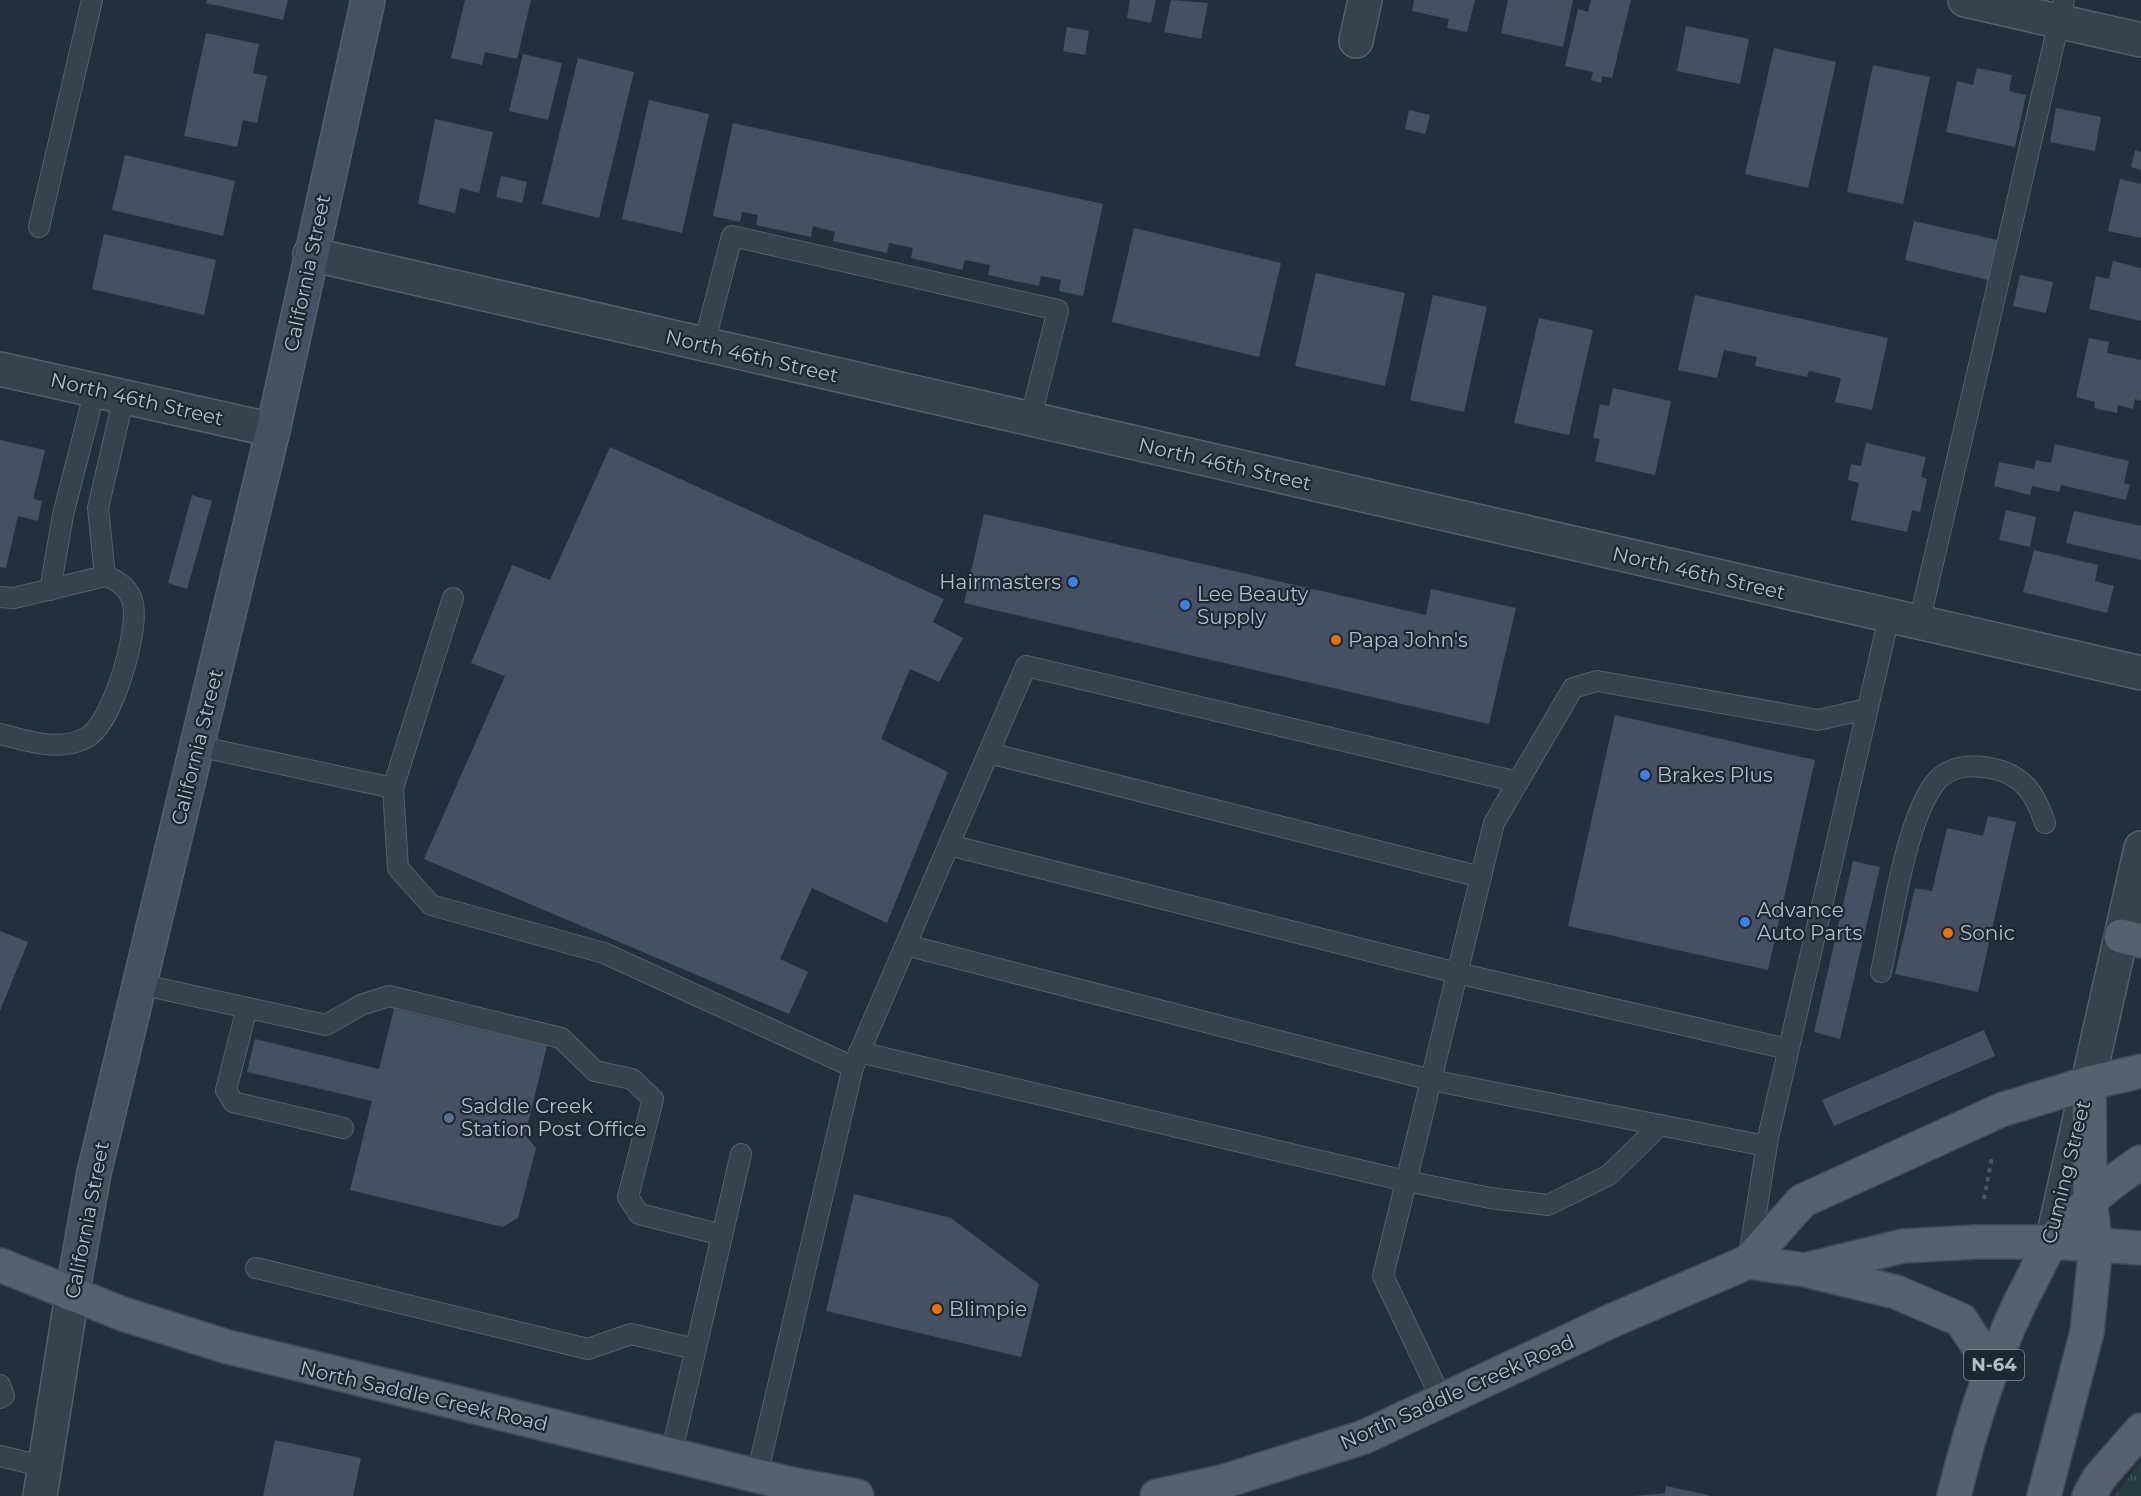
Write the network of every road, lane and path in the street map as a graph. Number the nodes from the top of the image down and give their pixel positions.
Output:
1 (92, 0) edge
2 (368, 0) edge
3 (1365, 0) edge
4 (1965, 0) edge
5 (2061, 11) edge
6 (2141, 40) edge
7 (1356, 41) dead end
8 (39, 226) dead end
9 (310, 254) junction
10 (704, 345) junction
11 (0, 369) edge
12 (109, 393) junction
13 (1030, 420) junction
14 (273, 430) junction
15 (105, 576) junction
16 (50, 590) junction
17 (0, 597) edge
18 (453, 598) dead end
19 (1904, 620) junction
20 (2141, 674) edge
21 (1868, 708) junction
22 (0, 734) edge
23 (197, 746) junction
24 (988, 753) junction
25 (1518, 782) junction
26 (393, 788) junction
27 (2045, 822) dead end
28 (949, 845) junction
29 (2141, 851) edge
30 (1481, 877) junction
31 (2131, 938) edge
32 (906, 945) junction
33 (1881, 972) dead end
34 (1457, 973) junction
35 (139, 984) junction
36 (247, 1008) junction
37 (1788, 1049) junction
38 (856, 1060) junction
39 (2141, 1071) edge
40 (1431, 1080) junction
41 (2089, 1083) junction
42 (1660, 1125) junction
43 (343, 1128) dead end
44 (1766, 1146) junction
45 (741, 1154) dead end
46 (1992, 1157) dead end
47 (2141, 1162) edge
48 (1406, 1181) junction
49 (1984, 1199) dead end
50 (2090, 1201) junction
51 (722, 1235) junction
52 (2052, 1242) junction
53 (2096, 1245) junction
54 (2141, 1248) edge
55 (1748, 1262) junction
56 (0, 1265) edge
57 (256, 1268) dead end
58 (1805, 1270) junction
59 (72, 1295) junction
60 (695, 1349) junction
61 (1988, 1380) junction
62 (0, 1385) edge
63 (0, 1398) edge
64 (1443, 1402) junction
65 (2141, 1430) edge
66 (671, 1455) junction
67 (0, 1456) edge
68 (757, 1475) junction
69 (43, 1482) edge
70 (857, 1496) edge
71 (1157, 1496) edge
72 (1954, 1496) edge
73 (2044, 1496) edge
74 (2089, 1496) edge

1 - 8 lane
2 - 9 main road, California Street
3 - 7 street
4 - 5 street
5 - 6 street
5 - 19 lane
9 - 10 street, North 46th Street
9 - 14 main road, California Street
10 - 13 street, North 46th Street
10 - 13 lane
11 - 12 street, North 46th Street
12 - 14 street, North 46th Street
12 - 15 lane
12 - 16 lane
13 - 19 street, North 46th Street
14 - 23 main road, California Street
15 - 16 lane
15 - 22 lane
16 - 17 lane
18 - 26 lane
19 - 20 street, North 46th Street
19 - 21 lane
21 - 25 lane
21 - 37 lane
23 - 26 lane
23 - 35 main road, California Street
24 - 25 lane
24 - 28 lane
24 - 30 lane
25 - 30 lane
26 - 38 lane
27 - 33 lane
28 - 32 lane
28 - 34 lane
29 - 31 street, Cuming Street
30 - 34 lane
31 - 41 street, Cuming Street
32 - 38 lane
32 - 40 lane
34 - 37 lane
34 - 40 lane
35 - 36 lane
35 - 59 main road, California Street
36 - 43 lane
36 - 51 lane
37 - 44 lane
38 - 48 lane
38 - 68 lane
39 - 41 main road, North Saddle Creek Road
40 - 42 lane
40 - 48 lane
41 - 50 main road, Cuming Street
41 - 52 street, Cuming Street
41 - 55 main road, North Saddle Creek Road
42 - 44 lane
42 - 48 lane
44 - 55 lane
45 - 51 lane
46 - 49 path
47 - 50 main road, N-64
48 - 64 lane
50 - 52 main road, N-64
50 - 53 main road, Cuming Street
51 - 60 lane
52 - 53 main road
52 - 58 main road
52 - 61 main road, Cuming Street / N-64
53 - 54 main road
53 - 73 main road, Cuming Street
55 - 58 main road
55 - 64 main road, North Saddle Creek Road
56 - 59 main road, North Saddle Creek Road
57 - 60 lane
58 - 61 main road
59 - 66 main road, North Saddle Creek Road
59 - 69 street, California Street
60 - 66 lane
61 - 72 main road, Cuming Street / N-64
62 - 63 lane
64 - 71 main road, North Saddle Creek Road
65 - 74 main road
66 - 68 main road, North Saddle Creek Road
67 - 69 lane
68 - 70 main road, North Saddle Creek Road

